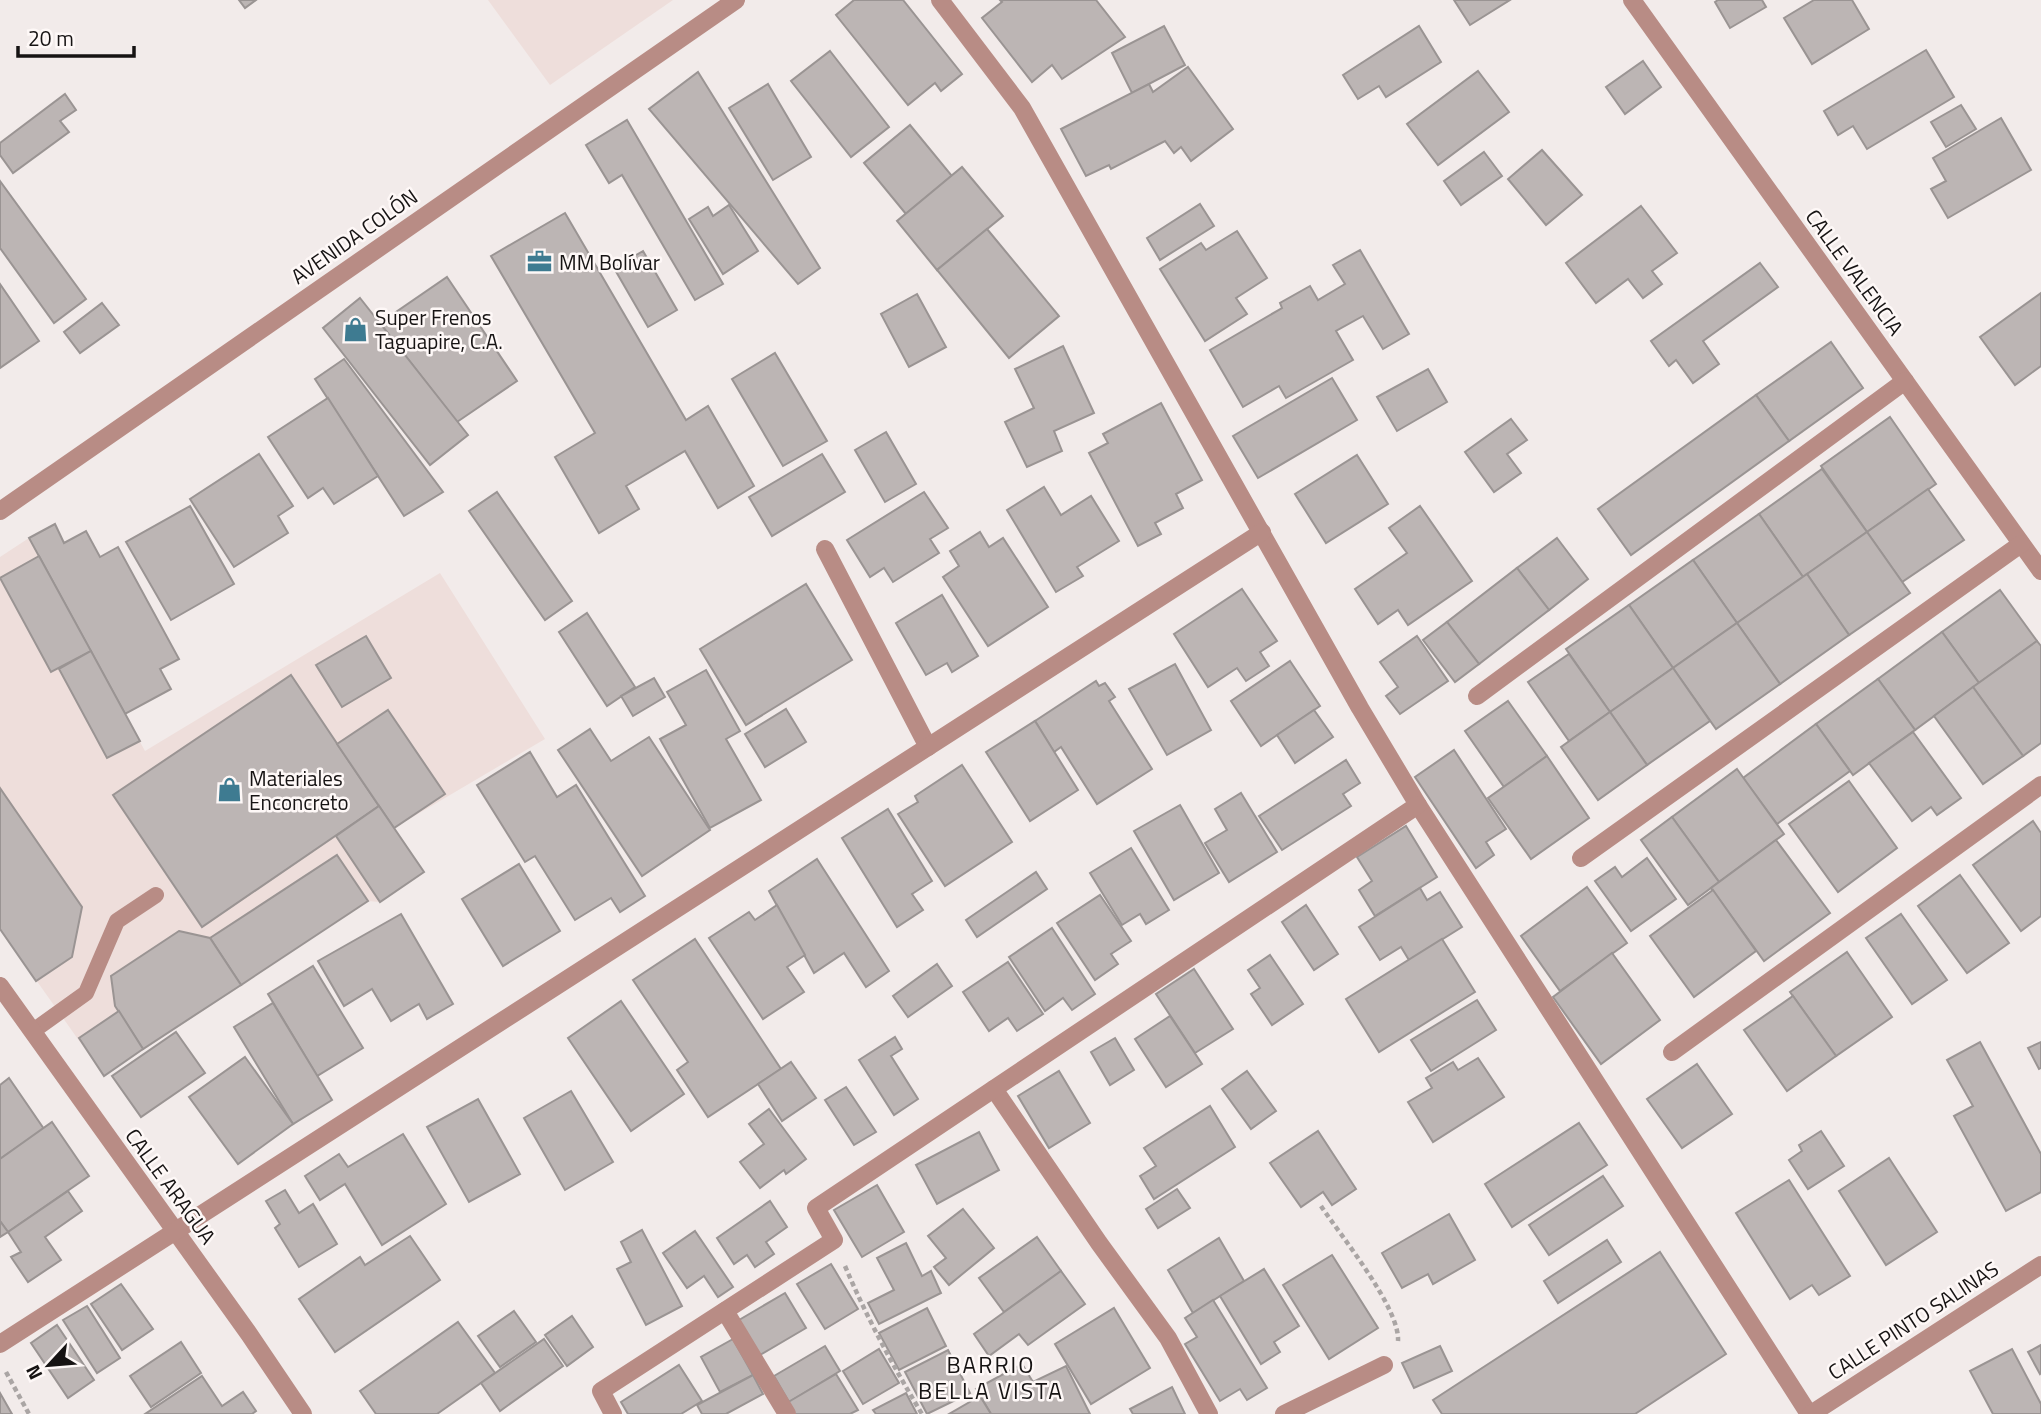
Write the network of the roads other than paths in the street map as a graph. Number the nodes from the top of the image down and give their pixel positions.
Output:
1 (736, 0) edge
2 (940, 0) edge
3 (1632, 0) edge
4 (1905, 381) junction
5 (0, 511) edge
6 (1262, 532) junction
7 (2021, 544) junction
8 (825, 549) dead end
9 (2041, 571) edge
10 (1477, 696) dead end
11 (928, 747) junction
12 (2041, 785) edge
13 (1418, 805) junction
14 (1581, 858) dead end
15 (156, 895) dead end
16 (0, 986) edge
17 (33, 1031) junction
18 (1672, 1052) dead end
19 (994, 1089) junction
20 (176, 1231) junction
21 (2041, 1265) edge
22 (724, 1311) junction
23 (0, 1343) edge
24 (1384, 1364) road end
25 (303, 1414) edge
26 (613, 1414) edge
27 (787, 1414) edge
28 (1209, 1414) edge
29 (1284, 1414) edge
30 (1810, 1414) edge

1 - 5 street, AVENIDA COLÓN
2 - 6 street
3 - 4 street, CALLE VALENCIA
4 - 7 street, CALLE VALENCIA
4 - 10 street
6 - 11 street
6 - 13 street
7 - 9 street, CALLE VALENCIA
7 - 14 street
8 - 11 street
11 - 20 street
12 - 18 street
13 - 19 street
13 - 30 street
15 - 17 lane
16 - 17 street, CALLE ARAGUA
17 - 20 street, CALLE ARAGUA
19 - 22 street
19 - 28 street
20 - 23 street
20 - 25 street, CALLE ARAGUA
21 - 30 street, CALLE PINTO SALINAS
22 - 26 street
22 - 27 street
24 - 29 street

